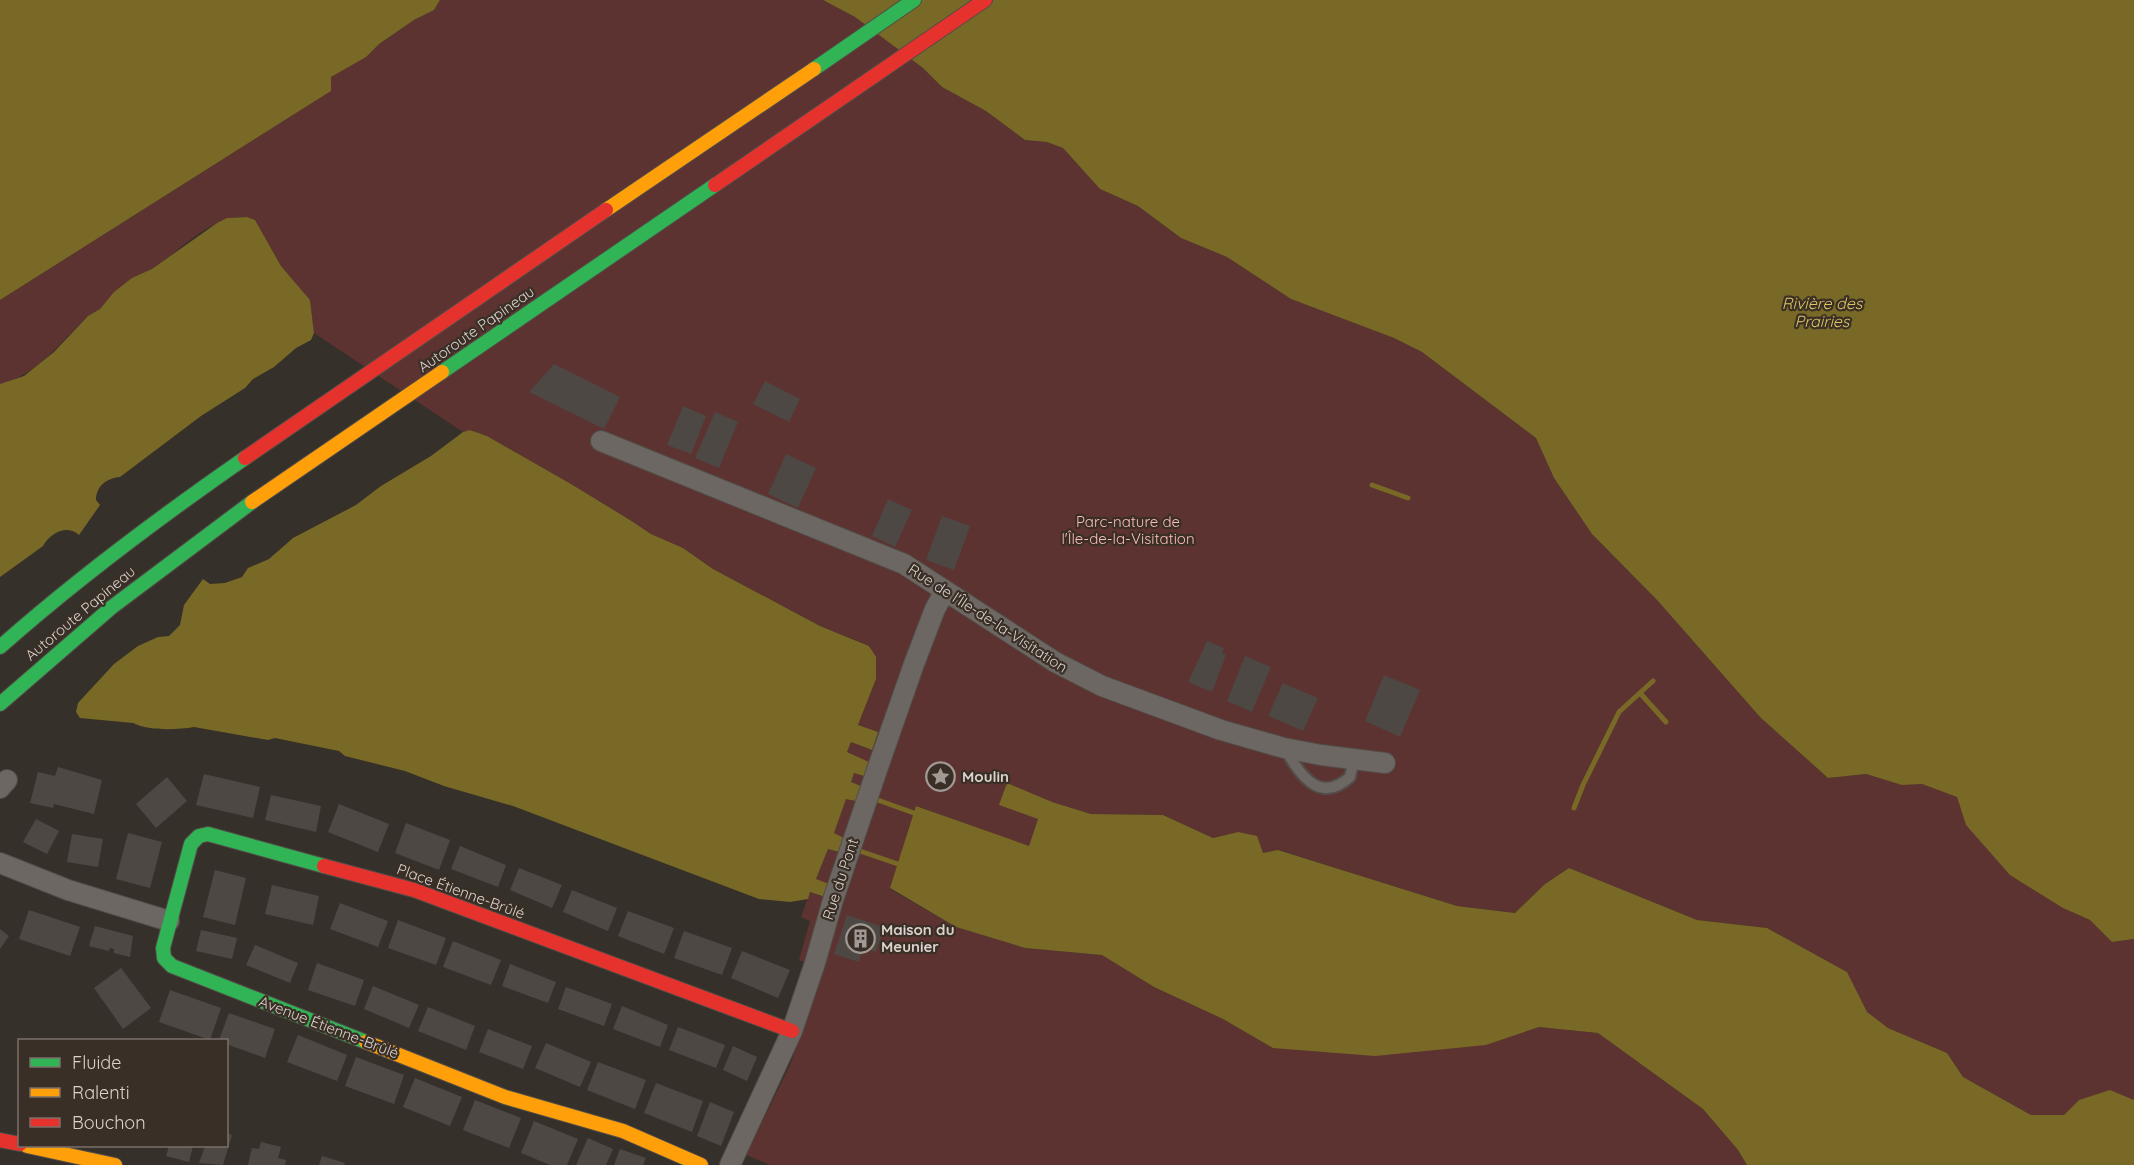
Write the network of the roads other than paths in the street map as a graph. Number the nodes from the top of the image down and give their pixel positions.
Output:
1 (914, 0) edge
2 (985, 0) edge
3 (601, 441) dead end
4 (945, 591) junction
5 (0, 647) edge
6 (0, 704) edge
7 (1284, 748) junction
8 (1354, 759) junction
9 (1385, 763) dead end
10 (0, 863) edge
11 (169, 921) junction
12 (792, 1031) junction
13 (0, 1140) edge
14 (18, 1144) edge
15 (29, 1147) edge
16 (46, 1158) edge
17 (114, 1165) edge
18 (701, 1165) edge
19 (730, 1165) edge

1 - 5 main road, Autoroute Papineau
2 - 6 main road, Autoroute Papineau
3 - 4 street, Rue de l'Île-de-la-Visitation
4 - 7 street, Rue de l'Île-de-la-Visitation
4 - 12 street, Rue du Pont
7 - 8 street, Rue de l'Île-de-la-Visitation
7 - 8 lane
8 - 9 street, Rue de l'Île-de-la-Visitation
10 - 11 street
11 - 12 main road, Place Étienne-Brûlé
11 - 18 main road, Avenue Étienne-Brûlé
12 - 19 street, Rue du Pont
13 - 14 main road
15 - 16 main road
16 - 17 main road

